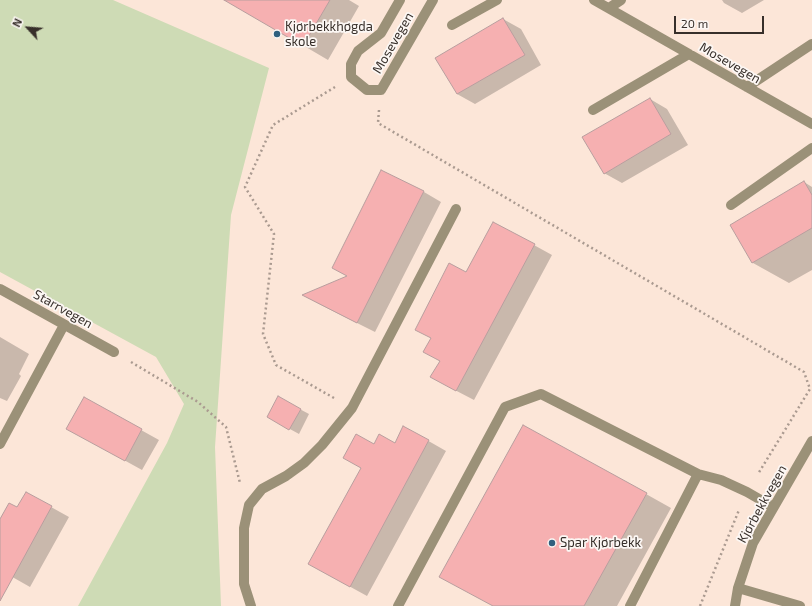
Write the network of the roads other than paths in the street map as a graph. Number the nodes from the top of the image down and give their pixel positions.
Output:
1 (400, 0) edge
2 (433, 0) edge
3 (496, 0) edge
4 (594, 0) edge
5 (621, 0) edge
6 (609, 8) junction
7 (452, 25) dead end
8 (812, 44) edge
9 (689, 54) junction
10 (747, 87) junction
11 (593, 110) dead end
12 (812, 124) edge
13 (812, 148) edge
14 (731, 205) dead end
15 (456, 209) dead end
16 (0, 289) edge
17 (64, 325) junction
18 (114, 352) road end
19 (812, 441) edge
20 (0, 444) edge
21 (698, 474) junction
22 (773, 507) junction
23 (738, 588) junction
24 (250, 606) edge
25 (398, 606) edge
26 (630, 606) edge
27 (735, 606) edge
28 (800, 606) edge

1 - 2 street, Mosevegen
3 - 7 street
4 - 6 street, Mosevegen
5 - 6 street
6 - 9 street, Mosevegen
8 - 10 street
9 - 10 street, Mosevegen
9 - 11 street
10 - 12 street, Mosevegen
13 - 14 street
15 - 24 street
16 - 17 street, Starrvegen
17 - 18 street, Starrvegen
17 - 20 street
19 - 22 street, Kjørbekkvegen
21 - 22 street
21 - 25 street
21 - 26 street
22 - 23 street, Kjørbekkvegen
23 - 27 street, Kjørbekkvegen
23 - 28 street

